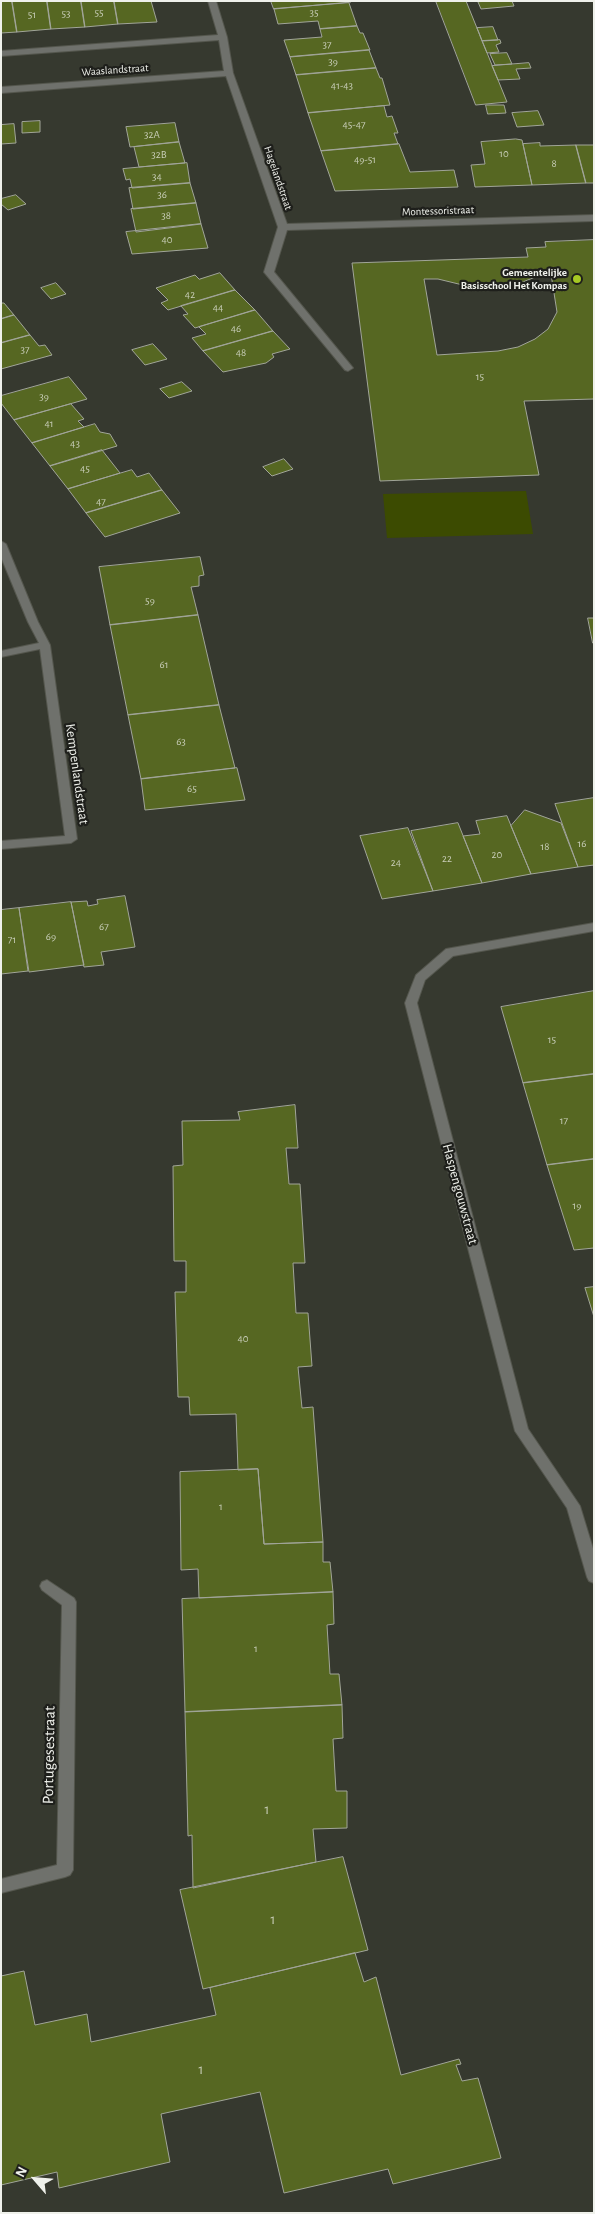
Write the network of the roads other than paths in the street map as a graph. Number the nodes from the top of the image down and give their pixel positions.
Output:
1 (212, 1) edge
2 (223, 37) junction
3 (1, 54) edge
4 (230, 73) junction
5 (1, 90) edge
6 (594, 218) edge
7 (283, 227) junction
8 (348, 368) dead end
9 (1, 544) edge
10 (45, 645) junction
11 (1, 654) edge
12 (1, 845) edge
13 (594, 926) edge
14 (594, 1577) edge
15 (47, 1586) dead end
16 (1, 1886) edge

1 - 2 street, Hagelandstraat
2 - 3 street, Waaslandstraat
2 - 4 street, Hagelandstraat
4 - 5 street, Waaslandstraat
4 - 7 street, Hagelandstraat
6 - 7 street, Montessoristraat
7 - 8 street, Hagelandstraat
9 - 10 street, Kempenlandstraat
10 - 11 street
10 - 12 street, Kempenlandstraat
13 - 14 street, Haspengouwstraat
15 - 16 street, Portugesestraat

